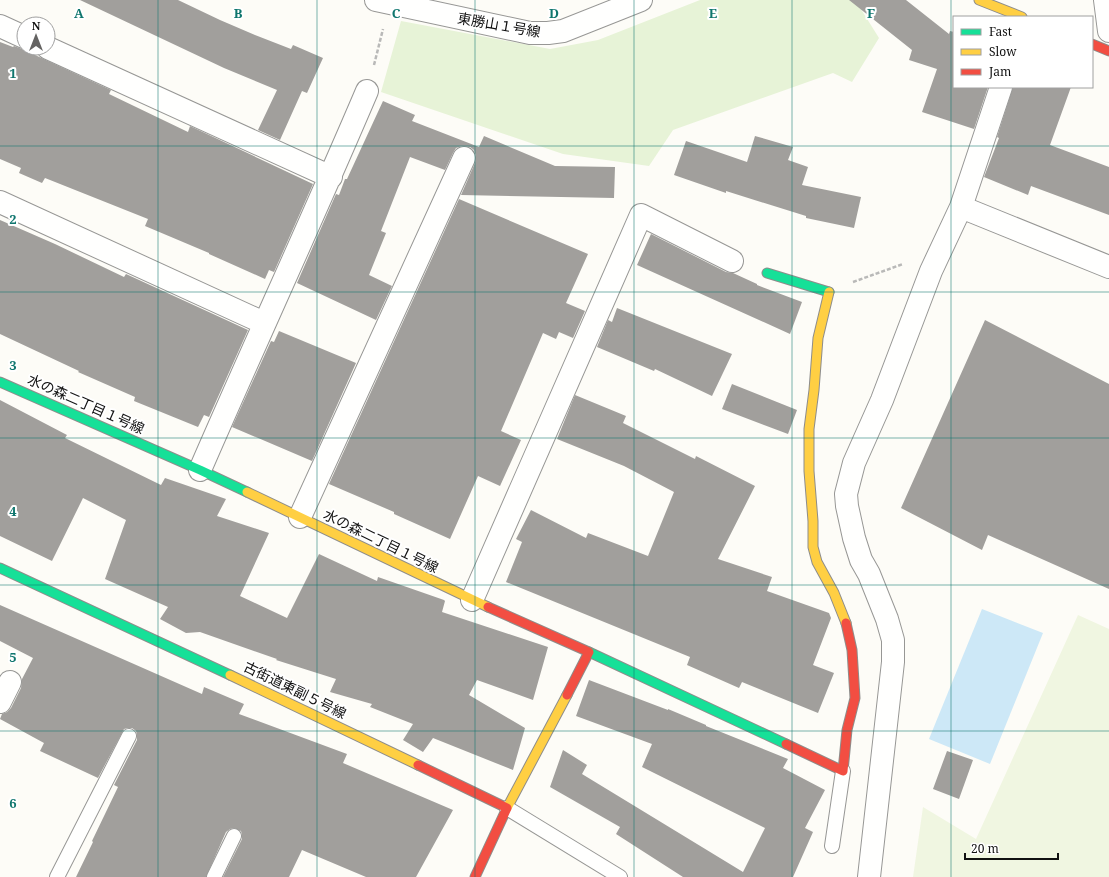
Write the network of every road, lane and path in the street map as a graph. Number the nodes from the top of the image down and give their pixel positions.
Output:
1 (641, 0) edge
2 (979, 0) edge
3 (1105, 0) edge
4 (383, 1) edge
5 (1019, 16) edge
6 (0, 26) edge
7 (1109, 31) edge
8 (16, 33) edge
9 (1093, 44) edge
10 (1109, 51) edge
11 (56, 52) edge
12 (1001, 88) edge
13 (368, 91) joint
14 (464, 158) dead end
15 (331, 177) junction
16 (0, 202) edge
17 (961, 207) junction
18 (732, 261) dead end
19 (1109, 267) edge
20 (931, 271) junction
21 (767, 273) dead end
22 (828, 292) junction
23 (264, 323) junction
24 (0, 382) edge
25 (200, 470) junction
26 (300, 517) junction
27 (0, 568) edge
28 (472, 600) junction
29 (589, 652) junction
30 (10, 682) dead end
31 (0, 702) edge
32 (129, 736) dead end
33 (843, 771) junction
34 (507, 808) junction
35 (234, 836) dead end
36 (832, 846) dead end
37 (56, 877) edge
38 (214, 877) edge
39 (475, 877) edge
40 (620, 877) edge
41 (869, 877) edge

1 - 4 street, 東勝山１号線
2 - 5 street
3 - 7 street
4 - 13 path
6 - 8 street
9 - 10 street
11 - 15 street
12 - 17 street
13 - 15 street
14 - 26 street
15 - 23 street
16 - 23 street
17 - 19 street
17 - 20 street
18 - 28 street
20 - 22 path
20 - 41 street
21 - 22 street
22 - 33 street
23 - 25 street
24 - 25 street, 水の森二丁目１号線
25 - 26 street, 水の森二丁目１号線
26 - 28 street, 水の森二丁目１号線
27 - 34 street, 古街道東副５号線
28 - 29 street, 水の森二丁目１号線
29 - 33 street, 水の森二丁目１号線
29 - 34 street
30 - 31 street
32 - 37 lane
33 - 36 lane
34 - 39 street
34 - 40 lane
35 - 38 lane

